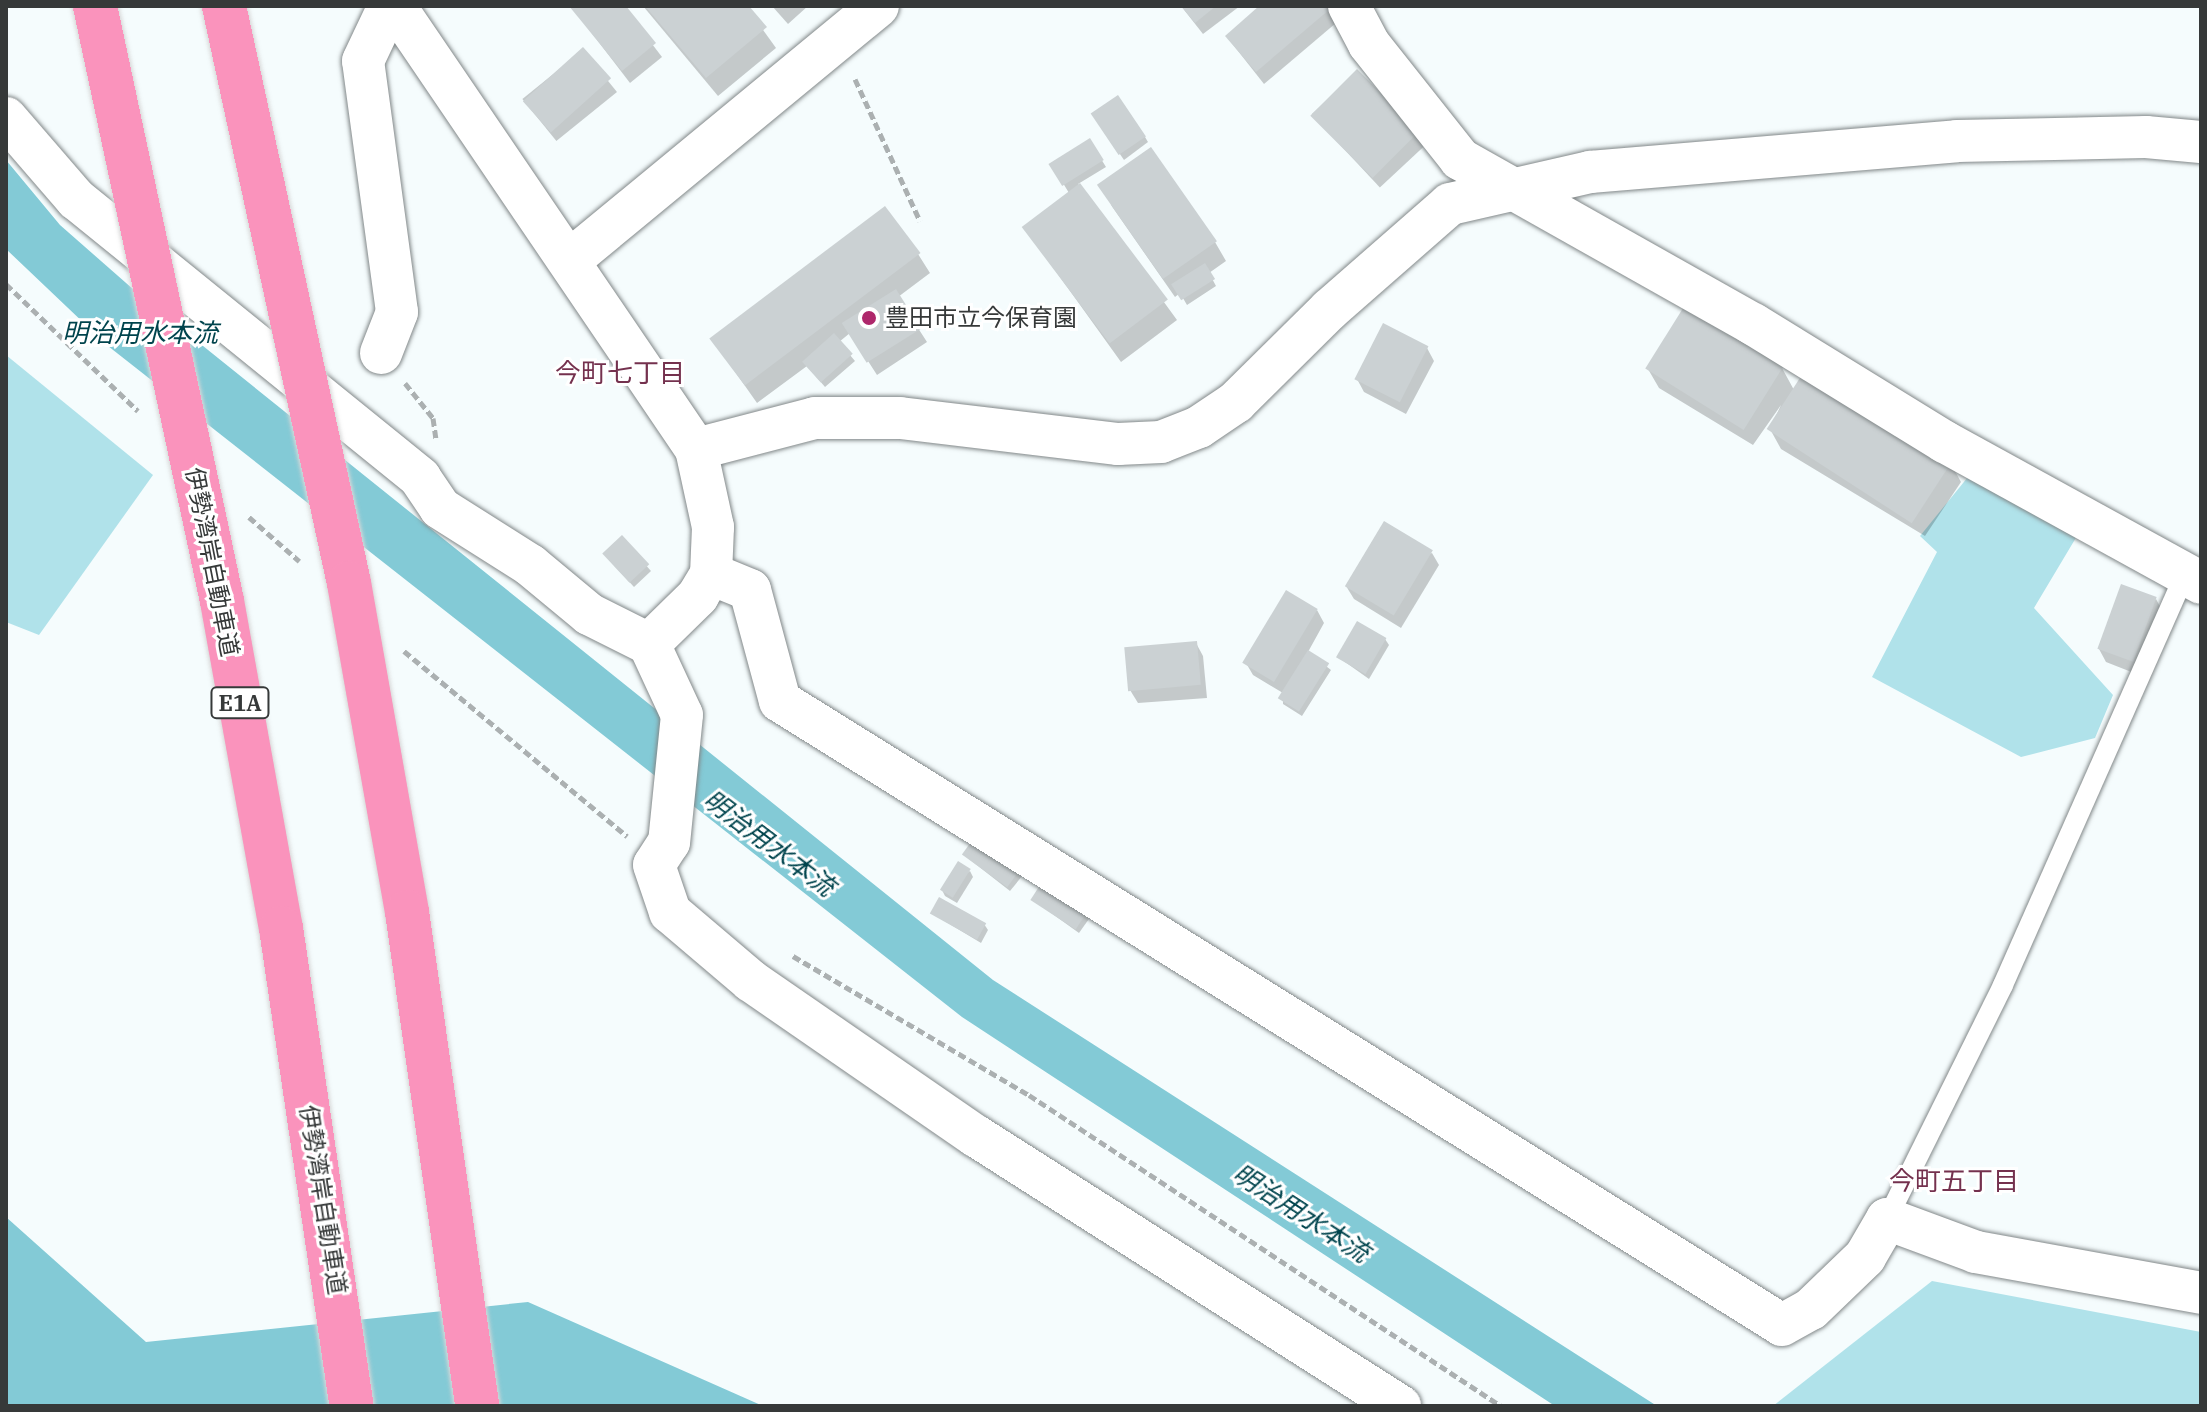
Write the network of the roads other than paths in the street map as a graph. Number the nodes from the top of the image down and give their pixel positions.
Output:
1 (95, 6) edge
2 (224, 6) edge
3 (392, 6) edge
4 (878, 6) edge
5 (1349, 6) edge
6 (6, 118) edge
7 (2201, 142) edge
8 (1510, 189) junction
9 (570, 260) junction
10 (381, 353) dead end
11 (696, 449) junction
12 (711, 574) junction
13 (2194, 577) edge
14 (649, 644) junction
15 (1887, 1219) junction
16 (2201, 1293) edge
17 (352, 1406) edge
18 (477, 1406) edge
19 (1400, 1406) edge

1 - 17 highway, 伊勢湾岸自動車道 / E1A, bridge
2 - 18 highway, bridge
3 - 9 street
3 - 10 street
4 - 9 street
5 - 8 street
6 - 14 street
7 - 8 street
8 - 11 street
8 - 13 street
9 - 11 street
11 - 12 street
12 - 14 street
12 - 15 street
13 - 15 lane
14 - 19 street
15 - 16 street

